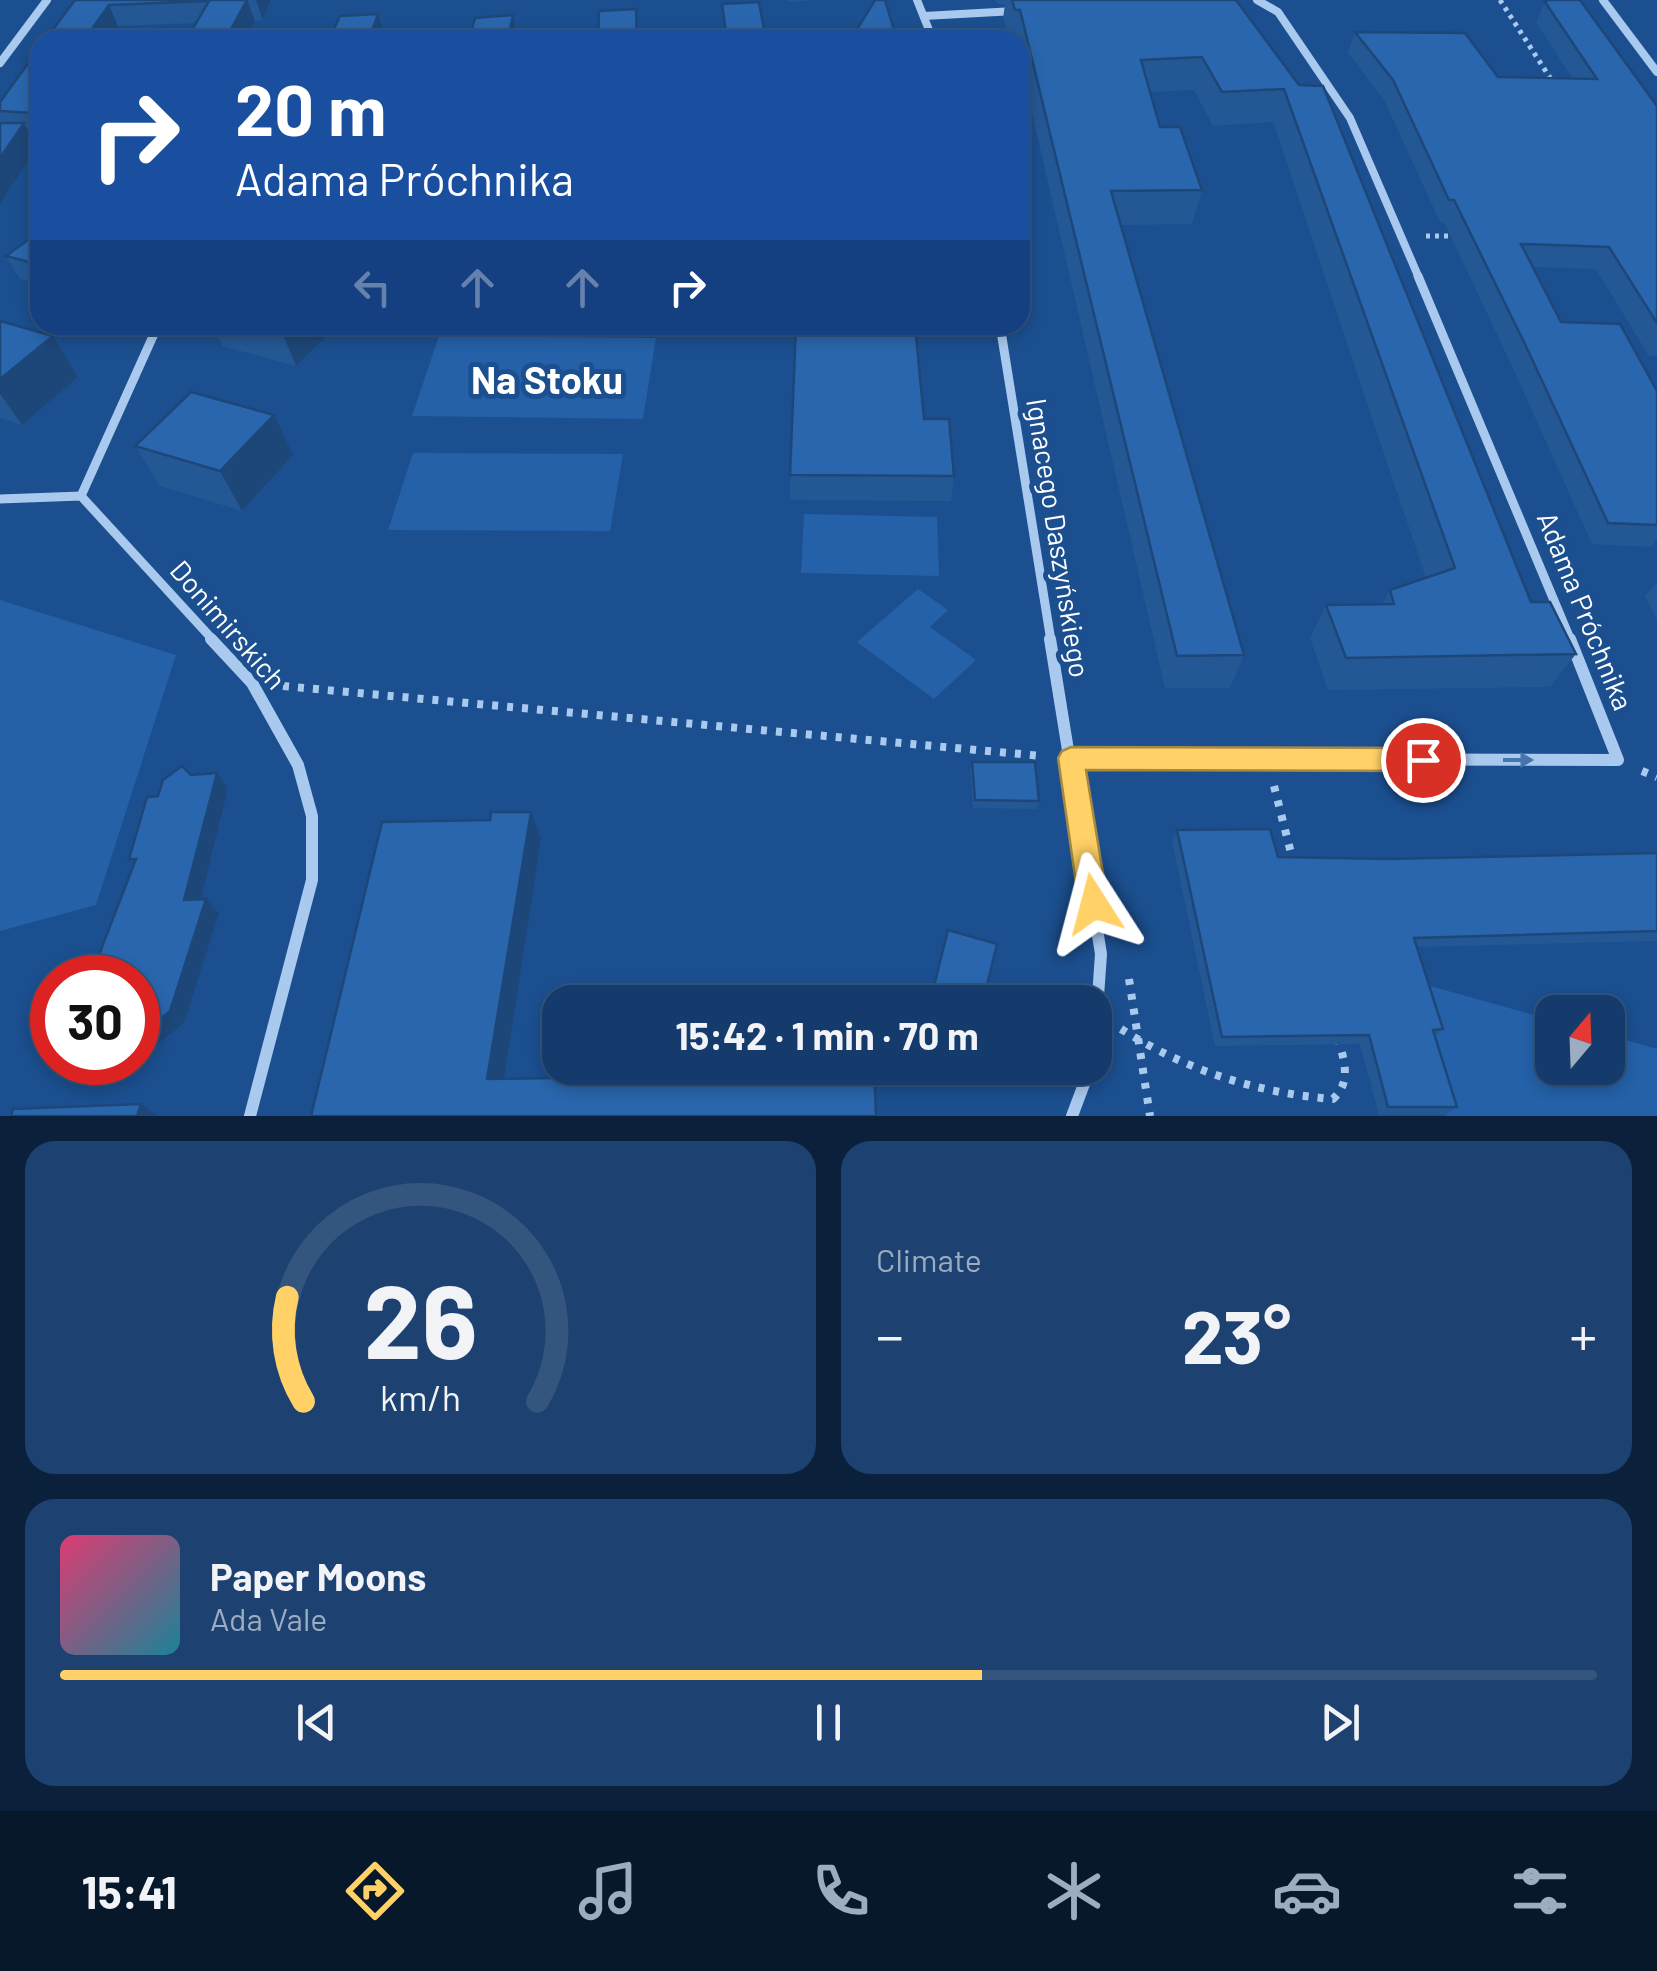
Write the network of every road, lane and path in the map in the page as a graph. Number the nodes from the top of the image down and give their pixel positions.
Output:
1 (46, 0) edge
2 (917, 0) edge
3 (1257, 0) edge
4 (1500, 0) edge
5 (1603, 0) edge
6 (1020, 11) edge
7 (924, 16) junction
8 (929, 30) edge
9 (0, 62) edge
10 (1657, 72) edge
11 (1564, 100) edge
12 (0, 140) edge
13 (30, 140) edge
14 (1400, 236) junction
15 (1473, 236) edge
16 (153, 335) edge
17 (1002, 335) edge
18 (80, 496) junction
19 (0, 499) edge
20 (252, 683) junction
21 (1071, 758) junction
22 (1267, 760) junction
23 (1295, 870) edge
24 (1100, 985) edge
25 (1333, 1018) edge
26 (1112, 1023) edge
27 (1084, 1085) edge
28 (250, 1116) edge
29 (1072, 1116) edge

1 - 9 street
2 - 7 street
3 - 14 street, Adama Próchnika
4 - 11 path
5 - 10 street
6 - 7 street
7 - 8 street
12 - 13 street
14 - 15 path
22 -> 14 street, Adama Próchnika
16 - 18 street
17 - 21 street, Ignacego Daszyńskiego
18 - 19 street
18 - 20 street, Donimirskich
20 - 21 path
20 - 28 street, Donimirskich
21 - 22 street, Adama Próchnika
21 - 24 street
22 - 23 path
25 - 26 path
27 - 29 street

